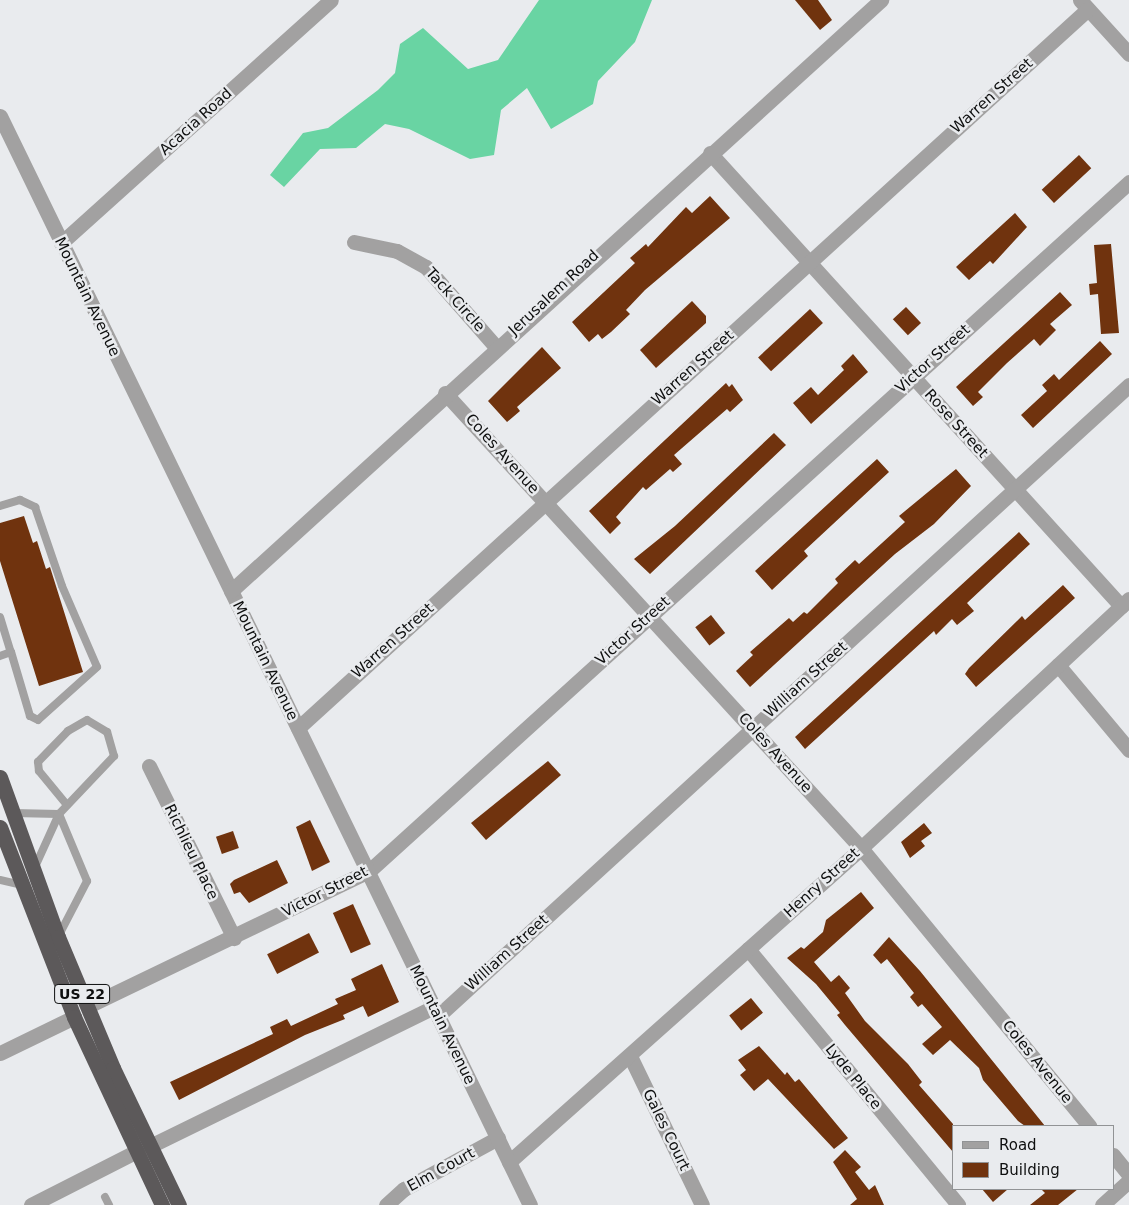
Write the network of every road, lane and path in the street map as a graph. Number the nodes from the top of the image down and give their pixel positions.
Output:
1 (330, 0) edge
2 (876, 2) edge
3 (1084, 4) edge
4 (1129, 54) edge
5 (0, 116) edge
6 (710, 153) junction
7 (1129, 182) edge
8 (354, 242) dead end
9 (61, 244) junction
10 (809, 263) junction
11 (496, 346) junction
12 (913, 378) junction
13 (1129, 384) edge
14 (446, 393) junction
15 (1015, 489) junction
16 (546, 502) junction
17 (0, 506) edge
18 (231, 590) junction
19 (1125, 603) edge
20 (650, 616) junction
21 (0, 617) edge
22 (11, 652) junction
23 (0, 656) edge
24 (1058, 665) junction
25 (298, 728) junction
26 (752, 729) junction
27 (1129, 750) edge
28 (148, 766) dead end
29 (0, 777) edge
30 (67, 805) junction
31 (12, 813) junction
32 (59, 814) junction
33 (0, 826) edge
34 (861, 848) junction
35 (33, 871) junction
36 (368, 872) junction
37 (0, 880) edge
38 (21, 885) junction
39 (58, 936) junction
40 (234, 938) junction
41 (748, 949) junction
42 (88, 1006) junction
43 (436, 1011) junction
44 (74, 1017) junction
45 (0, 1053) edge
46 (630, 1056) junction
47 (1088, 1125) edge
48 (498, 1138) junction
49 (150, 1146) junction
50 (135, 1152) junction
51 (1114, 1156) edge
52 (509, 1162) junction
53 (1129, 1175) edge
54 (1129, 1181) edge
55 (105, 1197) dead end
56 (31, 1205) edge
57 (109, 1205) edge
58 (162, 1205) edge
59 (179, 1205) edge
60 (386, 1205) edge
61 (530, 1205) edge
62 (702, 1205) edge
63 (958, 1205) edge
64 (1102, 1205) edge

1 - 9 street, Acacia Road
2 - 6 street, Jerusalem Road
3 - 4 street
3 - 10 street, Warren Street
5 - 9 street, Mountain Avenue
6 - 10 street, Rose Street
6 - 11 street, Jerusalem Road
7 - 12 street, Victor Street
8 - 11 street, Tack Circle
9 - 18 street, Mountain Avenue
10 - 12 street, Rose Street
10 - 16 street, Warren Street
11 - 14 street, Jerusalem Road
12 - 15 street, Rose Street
12 - 20 street, Victor Street
13 - 15 street, William Street
14 - 16 street, Coles Avenue
14 - 18 street, Jerusalem Road
15 - 19 street, Rose Street
15 - 26 street, William Street
16 - 20 street, Coles Avenue
16 - 25 street, Warren Street
17 - 22 lane
18 - 25 street, Mountain Avenue
19 - 24 street, Henry Street
20 - 26 street, Coles Avenue
20 - 36 street, Victor Street
21 - 22 lane
22 - 23 lane
24 - 27 street
24 - 34 street, Henry Street
25 - 36 street, Mountain Avenue
26 - 34 street, Coles Avenue
26 - 43 street, William Street
28 - 40 street, Richlieu Place
29 - 31 highway, US 22
30 - 30 lane
30 - 32 lane
31 - 32 lane
31 - 35 highway, US 22
32 - 35 lane
32 - 39 lane
33 - 38 highway, US 22
34 - 41 street, Henry Street
34 - 47 street, Coles Avenue
35 - 39 highway, US 22
36 - 40 street, Victor Street
36 - 43 street, Mountain Avenue
37 - 38 lane
38 - 44 highway, US 22
39 - 42 highway, US 22
40 - 42 street, Victor Street
41 - 46 street, Henry Street
41 - 63 street, Lyde Place
42 - 49 highway, US 22
43 - 48 street, Mountain Avenue
43 - 49 street, William Street
44 - 45 street
44 - 50 highway, US 22
46 - 52 street, Henry Street
46 - 62 street, Gales Court
48 - 52 street, Mountain Avenue
48 - 60 street, Elm Court
49 - 59 highway, US 22
50 - 56 street
50 - 58 highway, US 22
51 - 53 street
52 - 61 street, Mountain Avenue
54 - 64 street
55 - 57 lane

